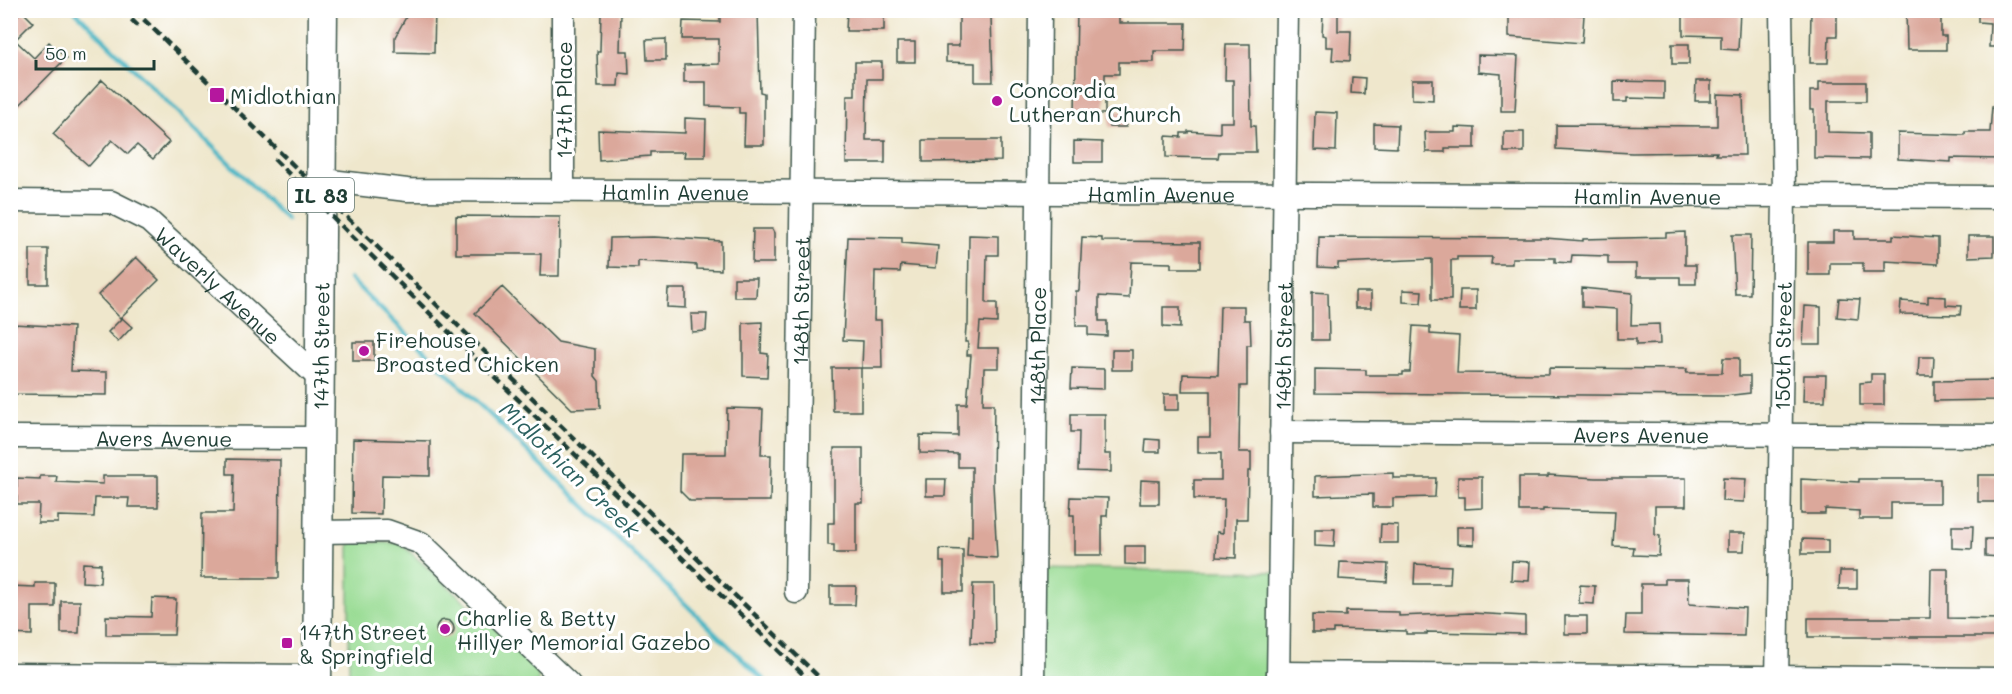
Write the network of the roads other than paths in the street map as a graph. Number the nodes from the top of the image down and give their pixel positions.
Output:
1 (323, 10) edge
2 (563, 10) edge
3 (804, 10) edge
4 (1040, 10) edge
5 (1287, 10) edge
6 (1781, 10) edge
7 (322, 180) junction
8 (563, 190) junction
9 (801, 191) junction
10 (1039, 193) junction
11 (1284, 194) junction
12 (1784, 196) junction
13 (2001, 197) edge
14 (10, 201) edge
15 (320, 380) junction
16 (1281, 432) junction
17 (1781, 435) junction
18 (2001, 436) edge
19 (10, 437) edge
20 (319, 438) junction
21 (318, 532) junction
22 (796, 592) dead end
23 (10, 674) edge
24 (1278, 678) edge
25 (2001, 679) edge
26 (317, 680) edge
27 (562, 680) edge
28 (1777, 680) edge
29 (1034, 684) edge

1 - 7 main road, 147th Street / IL 83
2 - 8 street, 147th Place
3 - 9 street, 148th Street
4 - 10 street, 148th Place
5 - 11 street, 149th Street
6 - 12 street, 150th Street
7 - 8 street, Hamlin Avenue
7 - 15 main road, 147th Street / IL 83
8 - 9 street, Hamlin Avenue
9 - 10 street, Hamlin Avenue
9 - 22 street, 148th Street
10 - 11 street, Hamlin Avenue
10 - 29 street, 148th Place
11 - 12 street, Hamlin Avenue
11 - 16 street, 149th Street
12 - 13 street, Hamlin Avenue
12 - 17 street, 150th Street
14 - 15 street, Waverly Avenue
15 - 20 main road, 147th Street / IL 83
16 - 17 street, Avers Avenue
16 - 24 street, 149th Street
17 - 18 street, Avers Avenue
17 - 28 street, 150th Street
19 - 20 street, Avers Avenue
20 - 21 main road, 147th Street / IL 83
21 - 26 main road, 147th Street / IL 83
21 - 27 street
23 - 26 street
24 - 28 street
25 - 28 street

